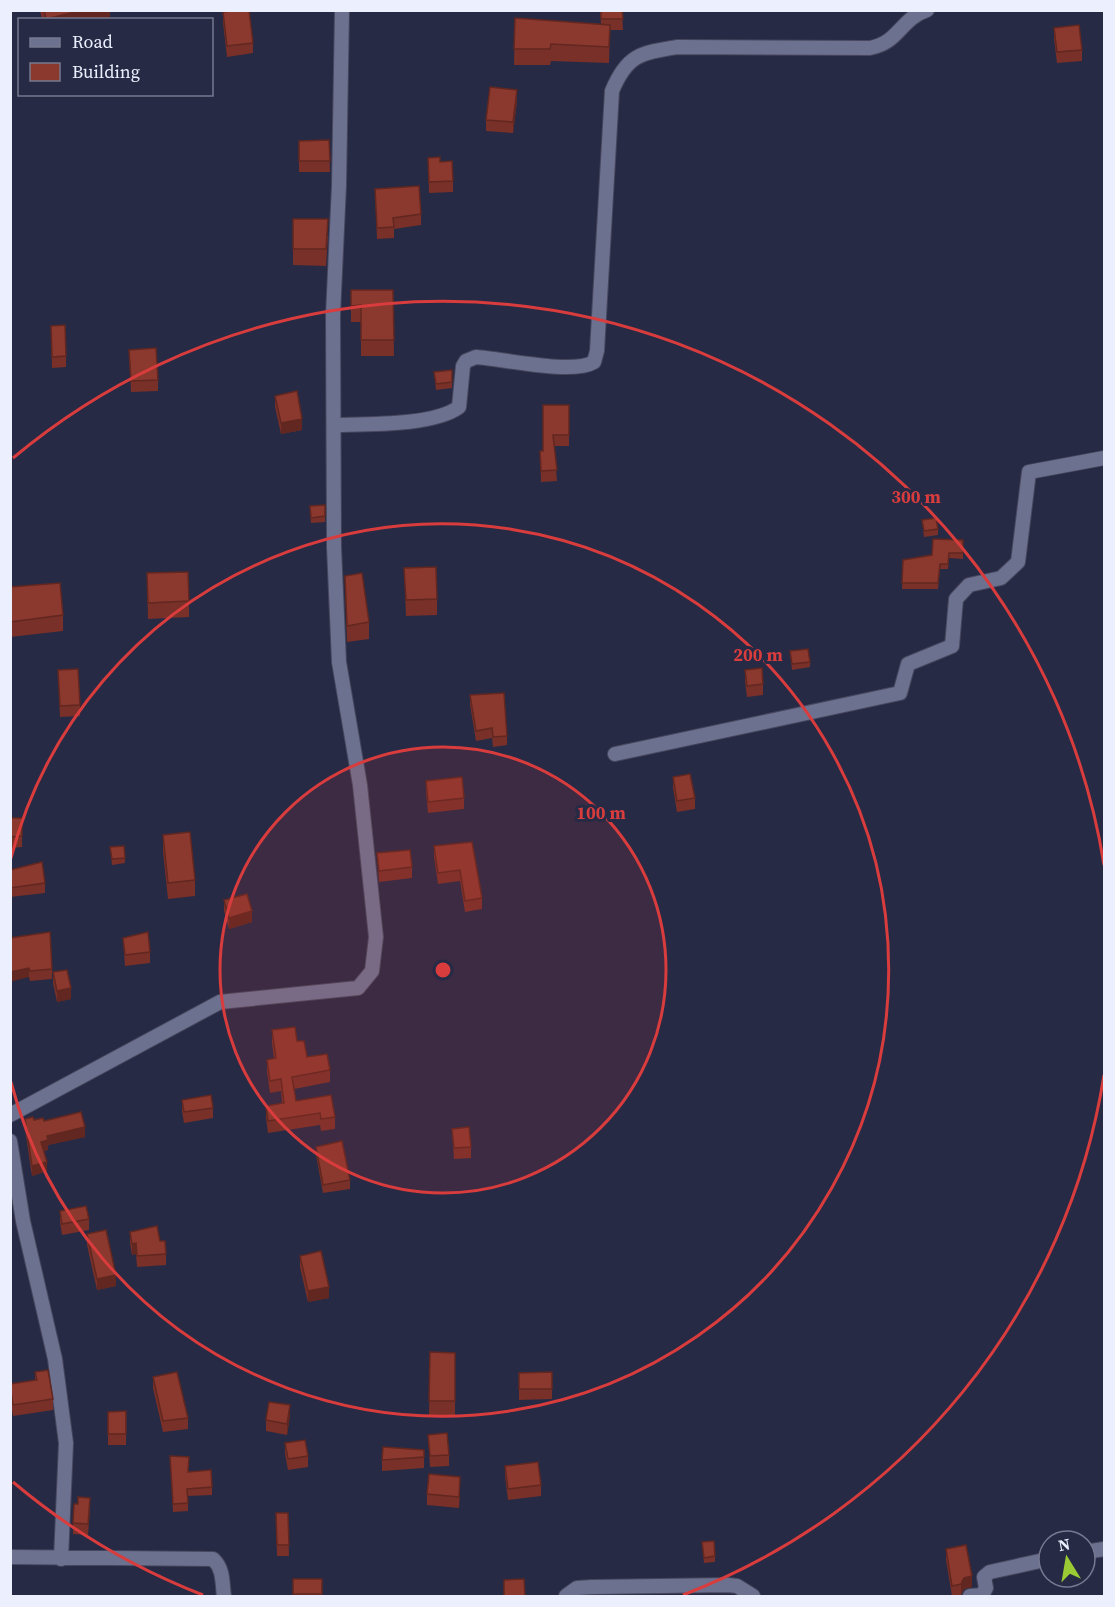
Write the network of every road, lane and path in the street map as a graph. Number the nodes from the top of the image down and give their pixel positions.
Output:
1 (342, 10) edge
2 (927, 10) edge
3 (334, 425) junction
4 (1104, 458) edge
5 (615, 754) dead end
6 (10, 1115) edge
7 (10, 1141) edge
8 (10, 1557) edge
9 (61, 1559) junction
10 (1037, 1562) edge
11 (224, 1596) edge
12 (566, 1596) edge
13 (753, 1596) edge
14 (969, 1596) edge

1 - 3 street
2 - 3 street
3 - 6 street
4 - 5 street
7 - 9 street
8 - 9 street
9 - 11 street
10 - 14 street
12 - 13 street

